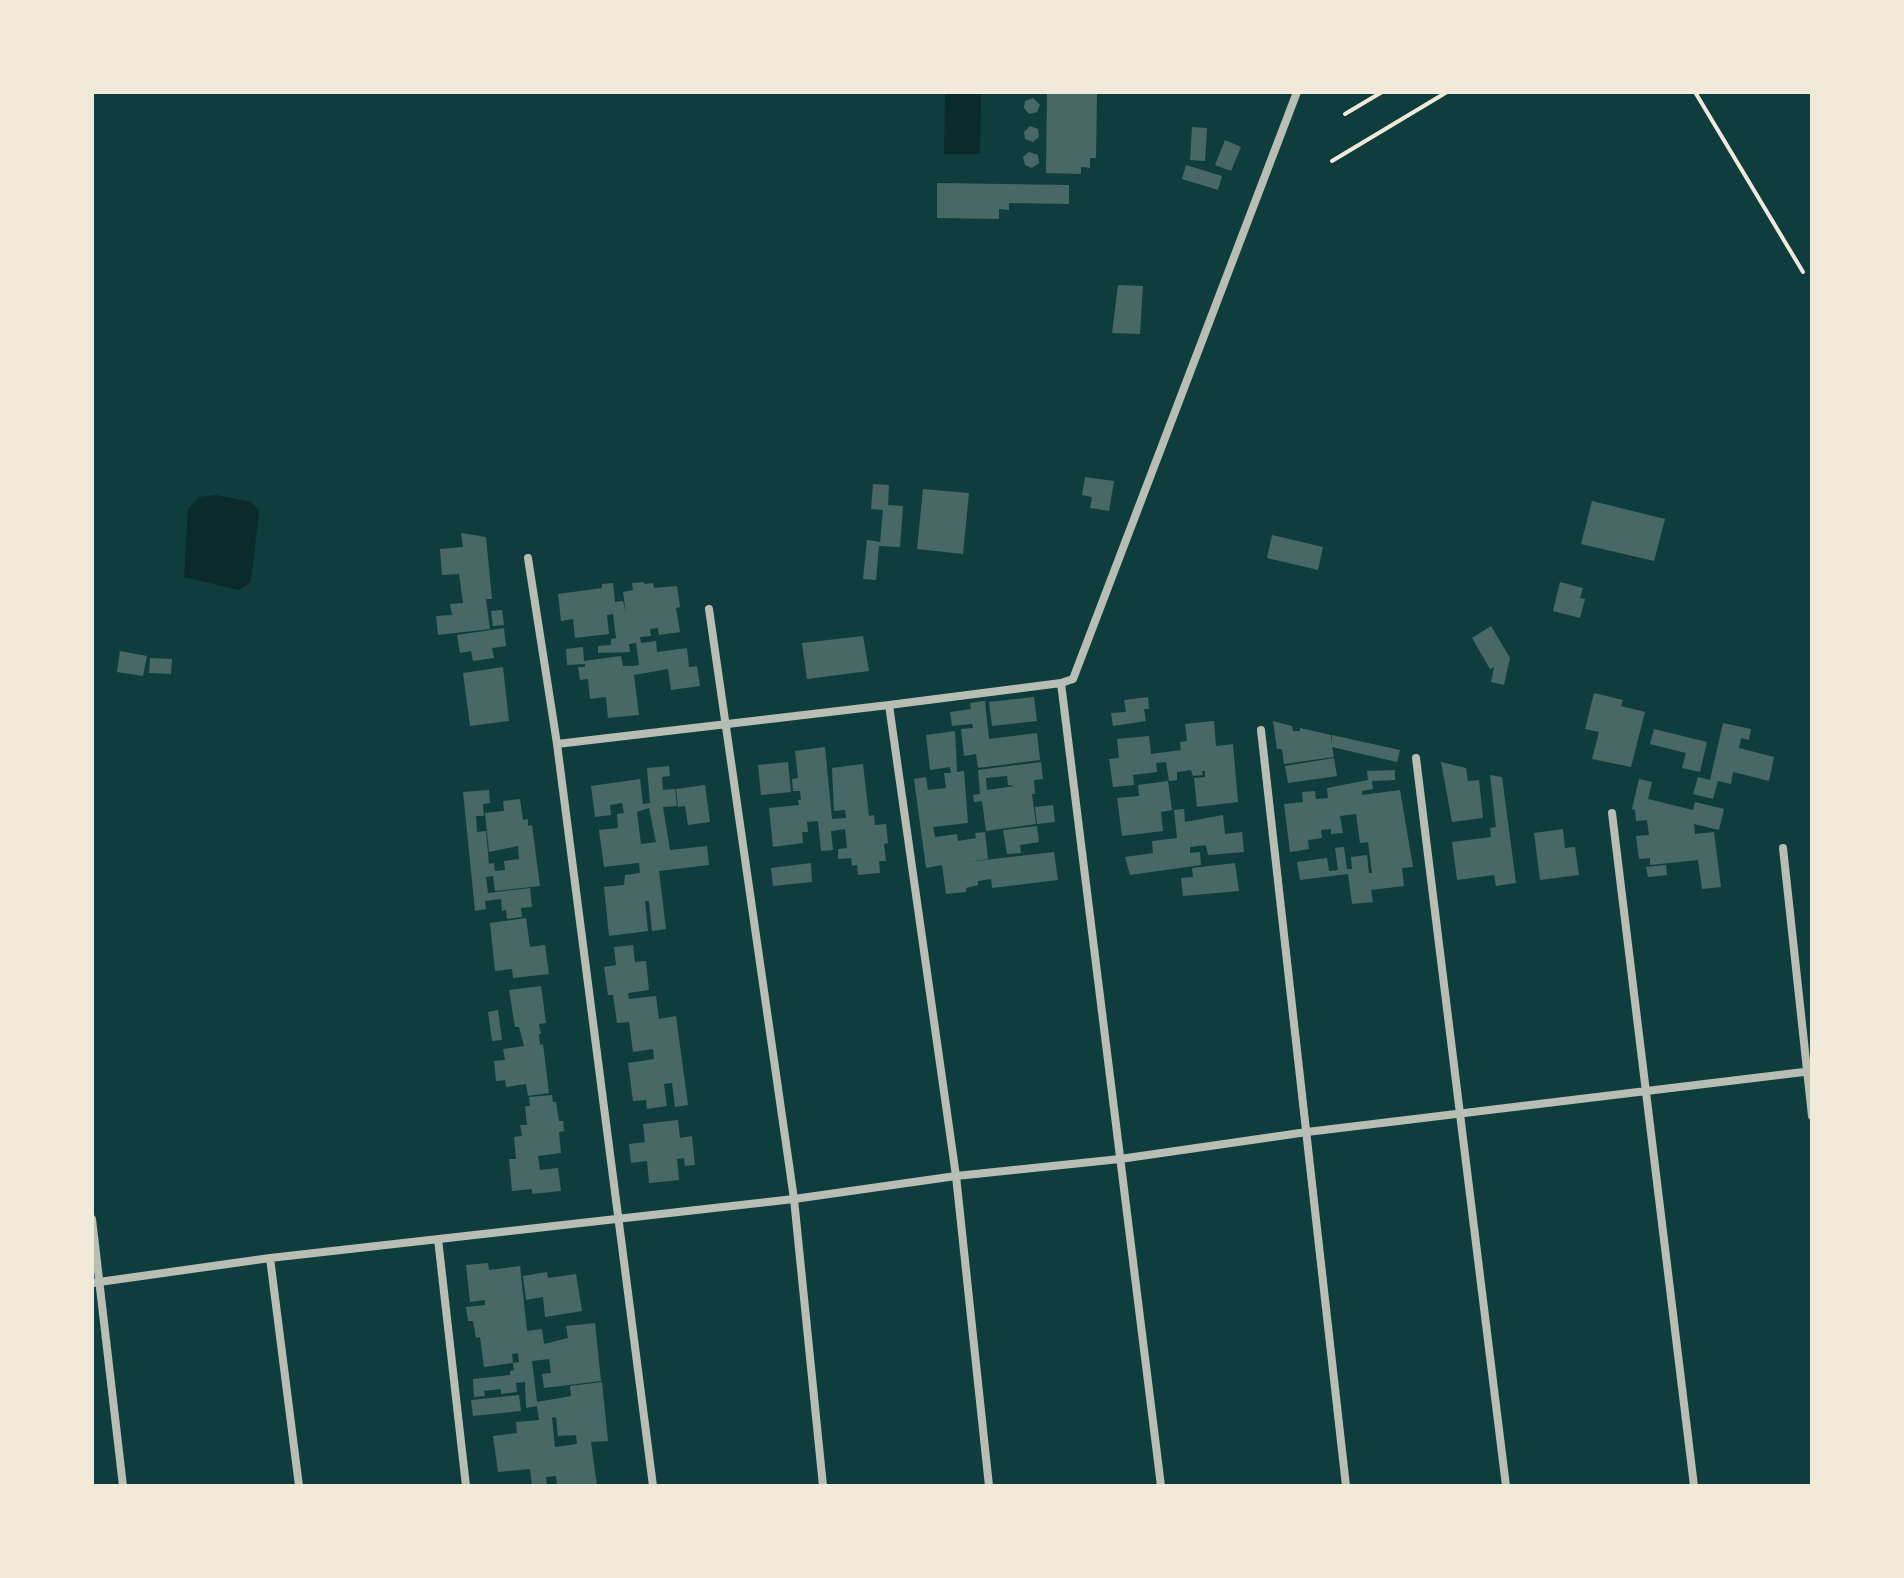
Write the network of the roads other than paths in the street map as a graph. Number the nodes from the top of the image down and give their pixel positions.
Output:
1 (1297, 92) edge
2 (528, 558) dead end
3 (709, 609) dead end
4 (1061, 683) junction
5 (889, 705) junction
6 (725, 723) junction
7 (1261, 730) dead end
8 (557, 744) junction
9 (1416, 758) dead end
10 (1612, 813) dead end
11 (1783, 848) dead end
12 (1809, 1071) edge
13 (1646, 1091) junction
14 (1461, 1114) junction
15 (1812, 1116) edge
16 (1307, 1132) junction
17 (1120, 1159) junction
18 (956, 1176) junction
19 (794, 1199) junction
20 (92, 1219) edge
21 (617, 1220) junction
22 (438, 1239) junction
23 (270, 1258) junction
24 (95, 1283) edge
25 (123, 1486) edge
26 (299, 1486) edge
27 (466, 1486) edge
28 (653, 1486) edge
29 (823, 1486) edge
30 (989, 1486) edge
31 (1161, 1486) edge
32 (1346, 1486) edge
33 (1506, 1486) edge
34 (1694, 1486) edge

1 - 4 street
2 - 8 street
3 - 6 street
4 - 5 street
4 - 17 street
5 - 6 street
5 - 18 street
6 - 8 street
6 - 19 street
7 - 16 street
8 - 21 street
9 - 14 street
10 - 13 street
11 - 12 street
12 - 13 street
12 - 15 street
13 - 14 street
13 - 34 street
14 - 16 street
14 - 33 street
16 - 17 street
16 - 32 street
17 - 18 street
17 - 31 street
18 - 19 street
18 - 30 street
19 - 21 street
19 - 29 street
20 - 24 street
21 - 22 street
21 - 28 street
22 - 23 street
22 - 27 street
23 - 24 street
23 - 26 street
24 - 25 street

